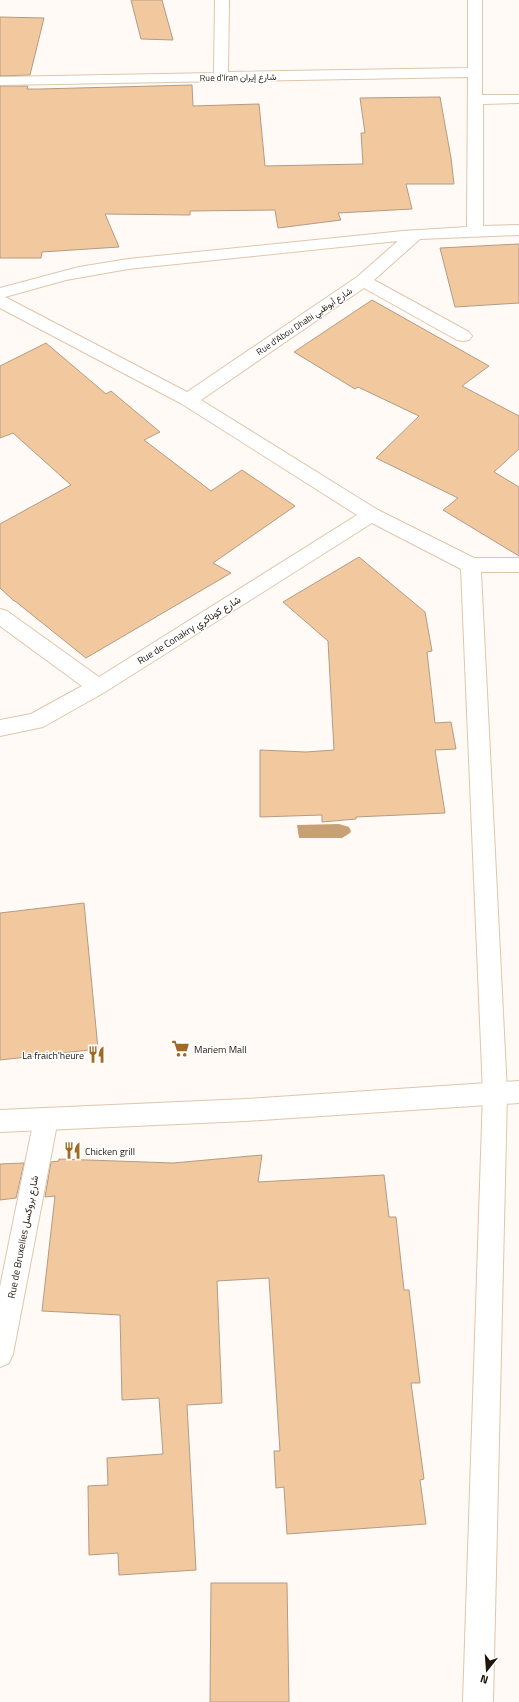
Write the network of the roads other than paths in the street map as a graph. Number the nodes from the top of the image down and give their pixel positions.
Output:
1 (222, 0) edge
2 (475, 0) edge
3 (475, 72) junction
4 (221, 78) junction
5 (0, 80) edge
6 (519, 99) edge
7 (475, 100) junction
8 (475, 230) junction
9 (519, 230) edge
10 (415, 235) junction
11 (362, 281) junction
12 (0, 293) edge
13 (0, 301) edge
14 (463, 336) dead end
15 (188, 400) junction
16 (371, 515) junction
17 (471, 565) junction
18 (519, 566) edge
19 (0, 616) edge
20 (98, 687) junction
21 (0, 728) edge
22 (519, 1092) edge
23 (495, 1093) junction
24 (46, 1119) junction
25 (0, 1121) edge
26 (0, 1354) edge
27 (478, 1702) edge

1 - 4 street
2 - 3 street
3 - 4 street, Rue d'Iran شارع إيران
3 - 7 street
4 - 5 street, Rue d'Iran شارع إيران
6 - 7 street
7 - 8 street
8 - 9 street
8 - 10 street
10 - 11 street, Rue d'Abou Dhabi شارع أبوظبي
10 - 12 street
11 - 14 street
11 - 15 street, Rue d'Abou Dhabi شارع أبوظبي
13 - 15 street
15 - 16 street
16 - 17 street
16 - 20 street, Rue de Conakry شارع كوناكري
17 - 18 street
17 - 23 street
19 - 20 street
20 - 21 street, Rue de Conakry شارع كوناكري
22 - 23 street
23 - 24 street
23 - 27 street
24 - 25 street
24 - 26 street, Rue de Bruxelles شارع بروكسل

